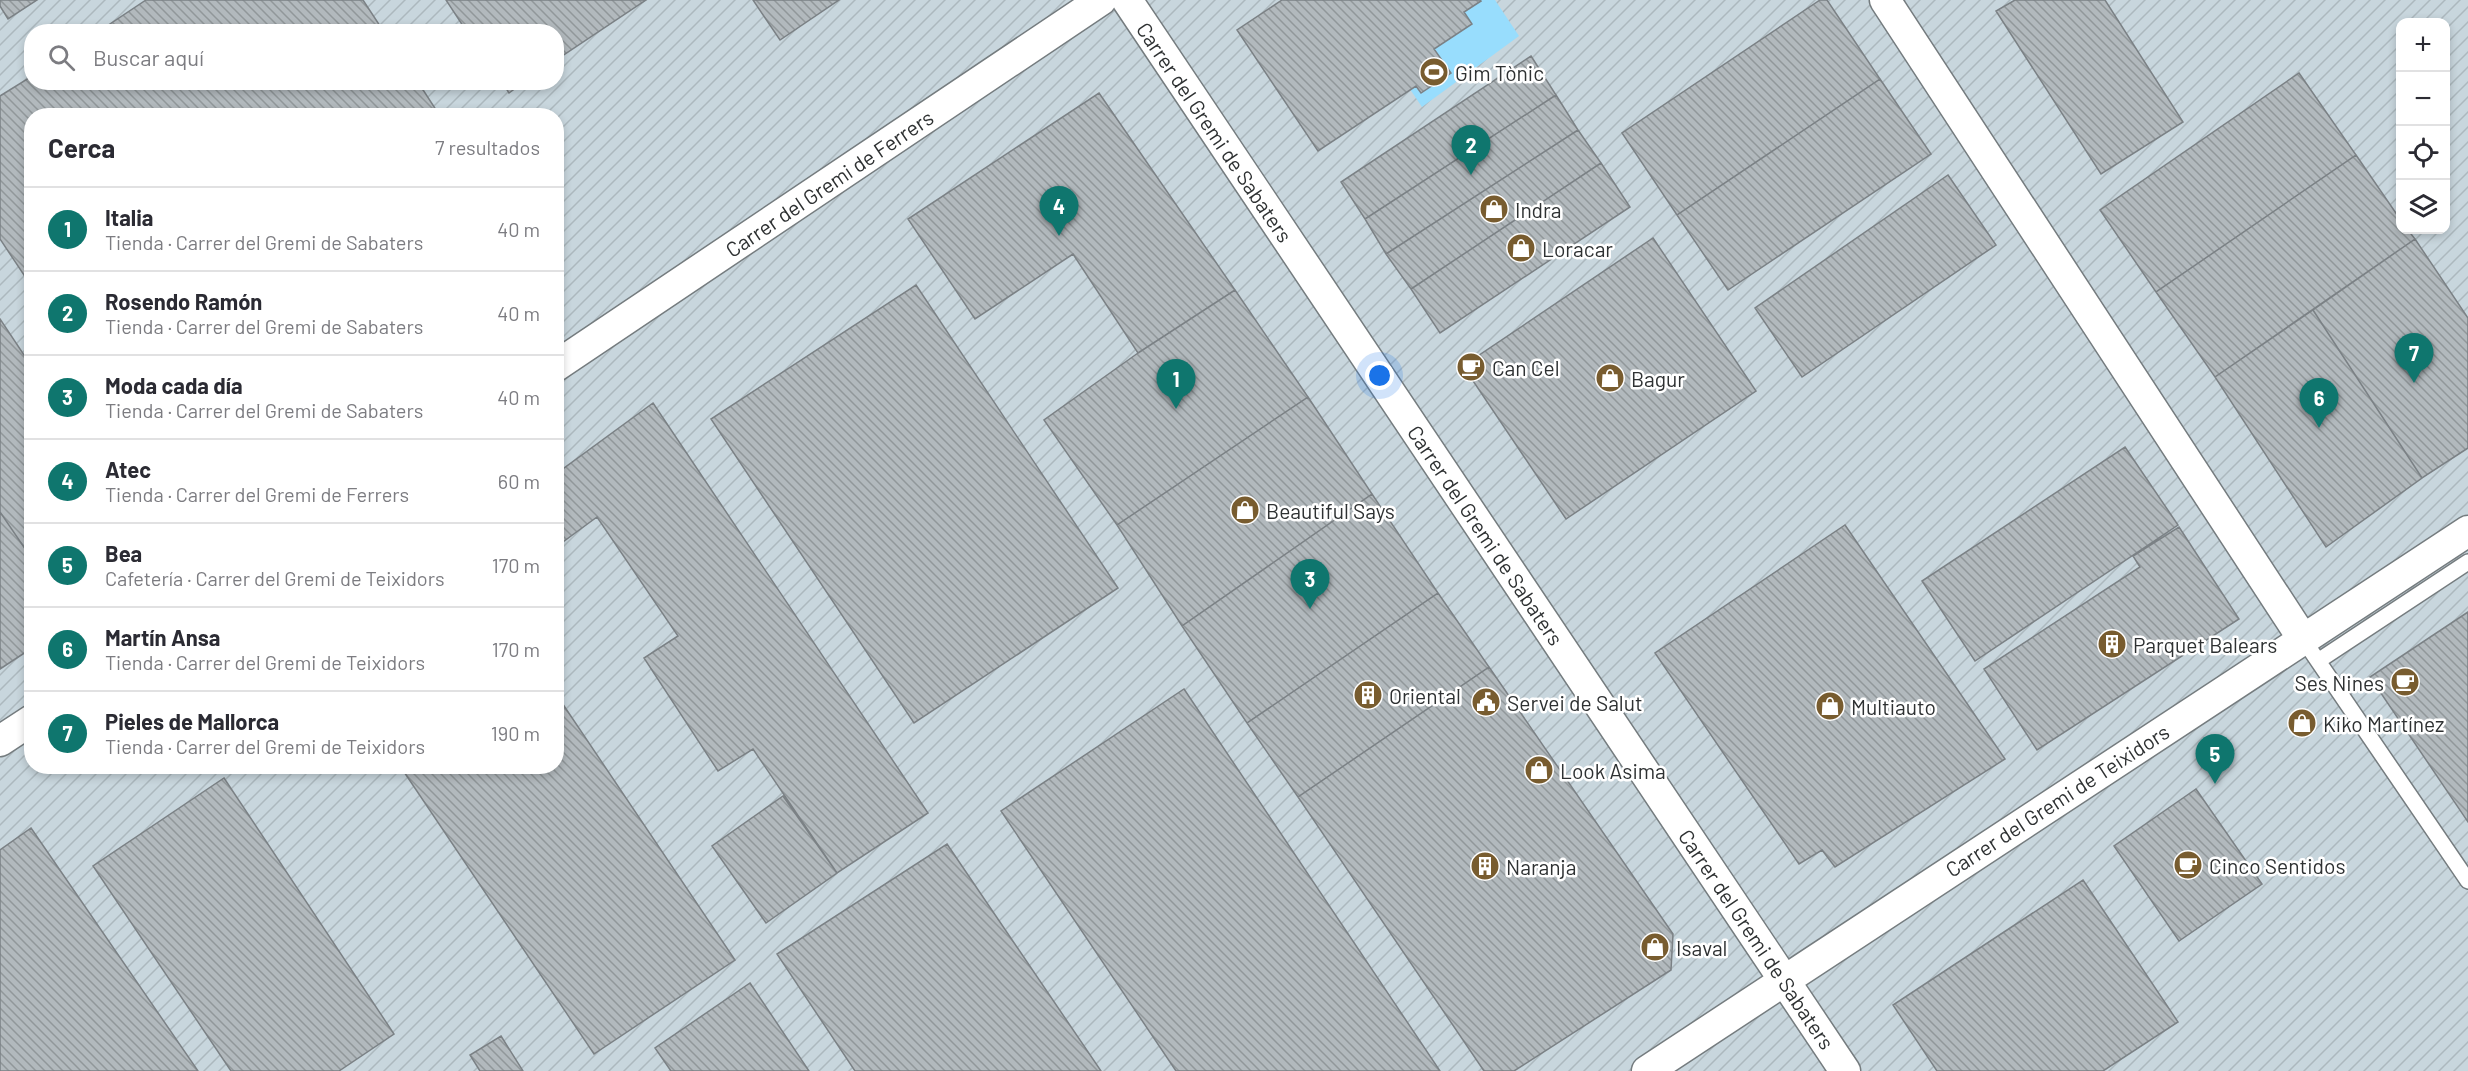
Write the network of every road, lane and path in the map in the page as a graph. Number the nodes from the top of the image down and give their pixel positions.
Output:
1 (1101, 0) edge
2 (1127, 0) edge
3 (1885, 0) edge
4 (564, 361) edge
5 (2468, 531) edge
6 (2468, 562) edge
7 (2311, 650) junction
8 (24, 725) edge
9 (0, 741) edge
10 (2468, 881) edge
11 (1784, 979) junction
12 (1647, 1071) edge
13 (1845, 1071) edge

1 - 4 street, Carrer del Gremi de Ferrers
2 - 11 street, Carrer del Gremi de Sabaters
3 - 7 street
5 - 7 street, Carrer del Gremi de Teixidors
6 - 7 lane
7 - 10 lane
7 - 11 street, Carrer del Gremi de Teixidors
8 - 9 street
11 - 12 street, Carrer del Gremi de Teixidors
11 - 13 street, Carrer del Gremi de Sabaters

